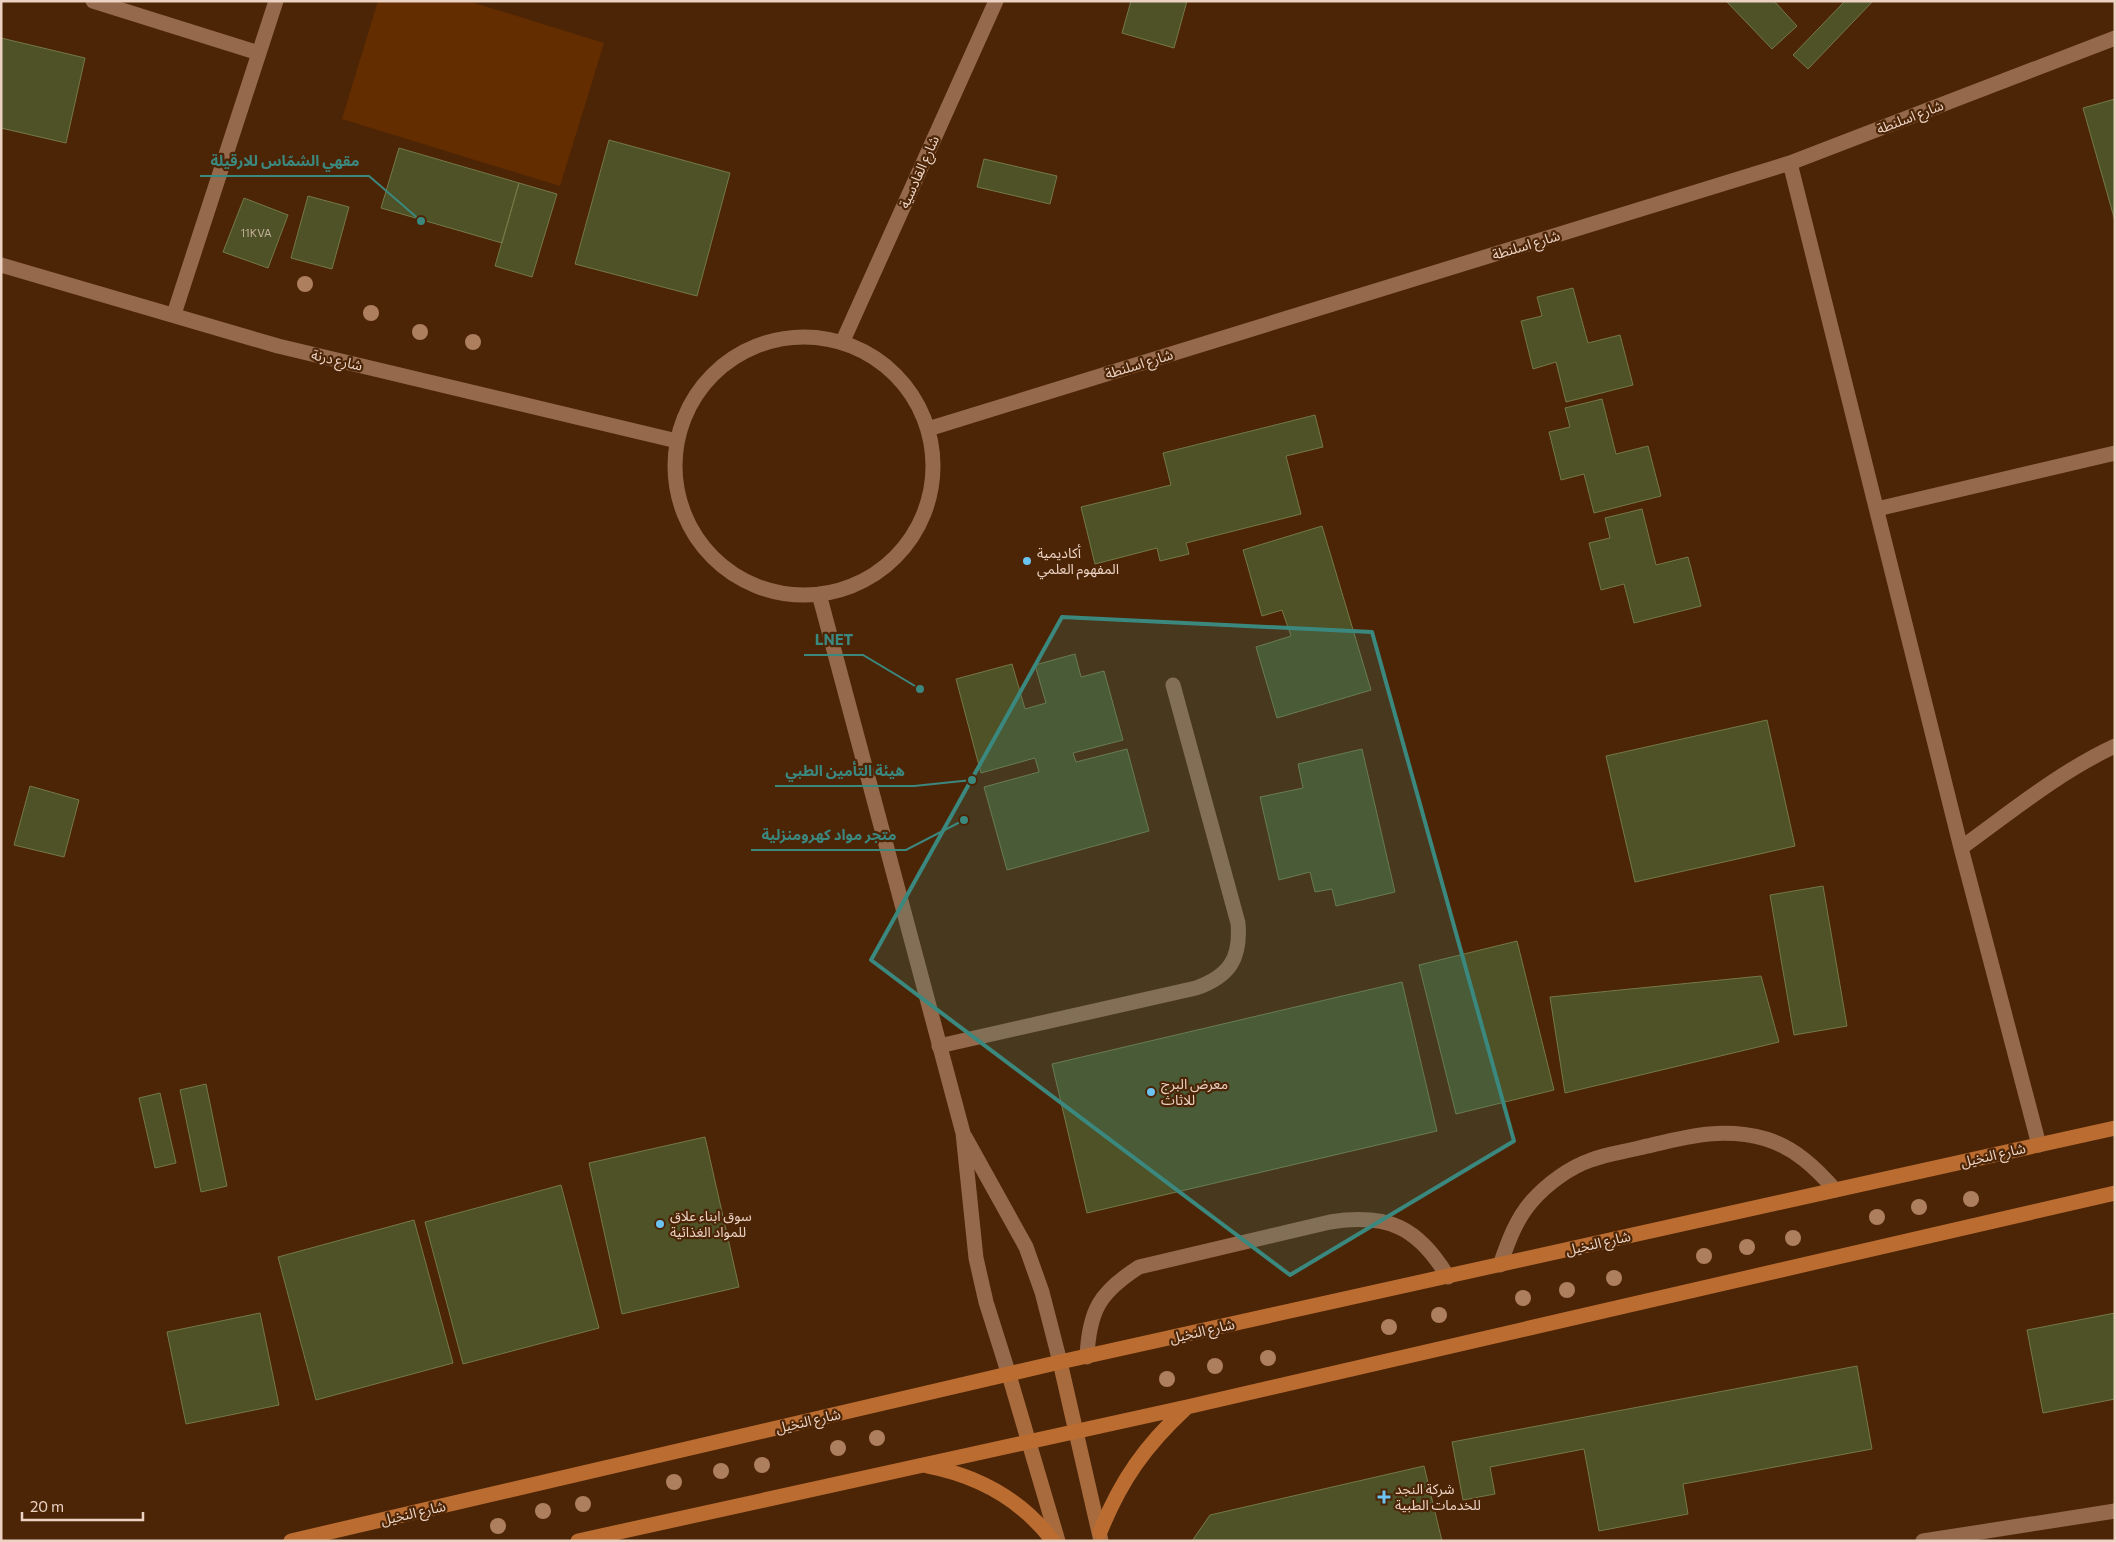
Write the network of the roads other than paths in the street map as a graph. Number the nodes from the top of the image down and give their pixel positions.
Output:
1 (93, 1) edge
2 (276, 1) edge
3 (996, 1) edge
4 (2115, 38) edge
5 (259, 53) junction
6 (1790, 163) junction
7 (1, 265) edge
8 (174, 314) junction
9 (842, 343) junction
10 (928, 429) junction
11 (677, 441) junction
12 (2115, 452) edge
13 (1878, 509) junction
14 (819, 594) junction
15 (1173, 685) dead end
16 (2115, 746) edge
17 (1961, 848) junction
18 (938, 1046) junction
19 (2115, 1128) edge
20 (963, 1133) junction
21 (2038, 1145) junction
22 (1835, 1190) junction
23 (2115, 1193) edge
24 (1500, 1265) junction
25 (1448, 1277) junction
26 (1087, 1357) junction
27 (1060, 1362) junction
28 (1009, 1375) junction
29 (1187, 1407) junction
30 (1078, 1430) junction
31 (1029, 1440) junction
32 (921, 1465) junction
33 (2115, 1511) edge
34 (1100, 1536) edge
35 (291, 1541) edge
36 (578, 1541) edge
37 (1053, 1541) edge
38 (1058, 1541) edge
39 (1923, 1541) edge

1 - 5 street
2 - 5 street
3 - 9 street, شارع القادسية
4 - 6 street, شارع اسلنطة
5 - 8 street
6 - 10 street, شارع اسلنطة
6 - 13 street
7 - 8 street, شارع درنة
8 - 11 street, شارع درنة
9 - 10 street
9 - 11 street
10 - 14 street
11 - 14 street
12 - 13 street
13 - 17 street
14 - 18 street
15 - 18 street
16 - 17 street
17 - 21 street
18 - 20 street
19 - 21 main road, شارع النخيل
20 - 27 street
20 - 28 street
21 - 22 main road, شارع النخيل
22 - 24 main road, شارع النخيل
22 - 24 street
23 - 29 main road
24 - 25 main road, شارع النخيل
25 - 26 main road, شارع النخيل
25 - 26 street
26 - 27 main road, شارع النخيل
27 - 28 main road, شارع النخيل
27 - 30 main road
28 - 31 main road
28 - 35 main road, شارع النخيل
29 - 30 main road
29 - 34 main road
30 - 31 main road
30 - 34 main road
31 - 32 main road
31 - 38 main road
32 - 36 main road
32 - 37 main road
33 - 39 street

